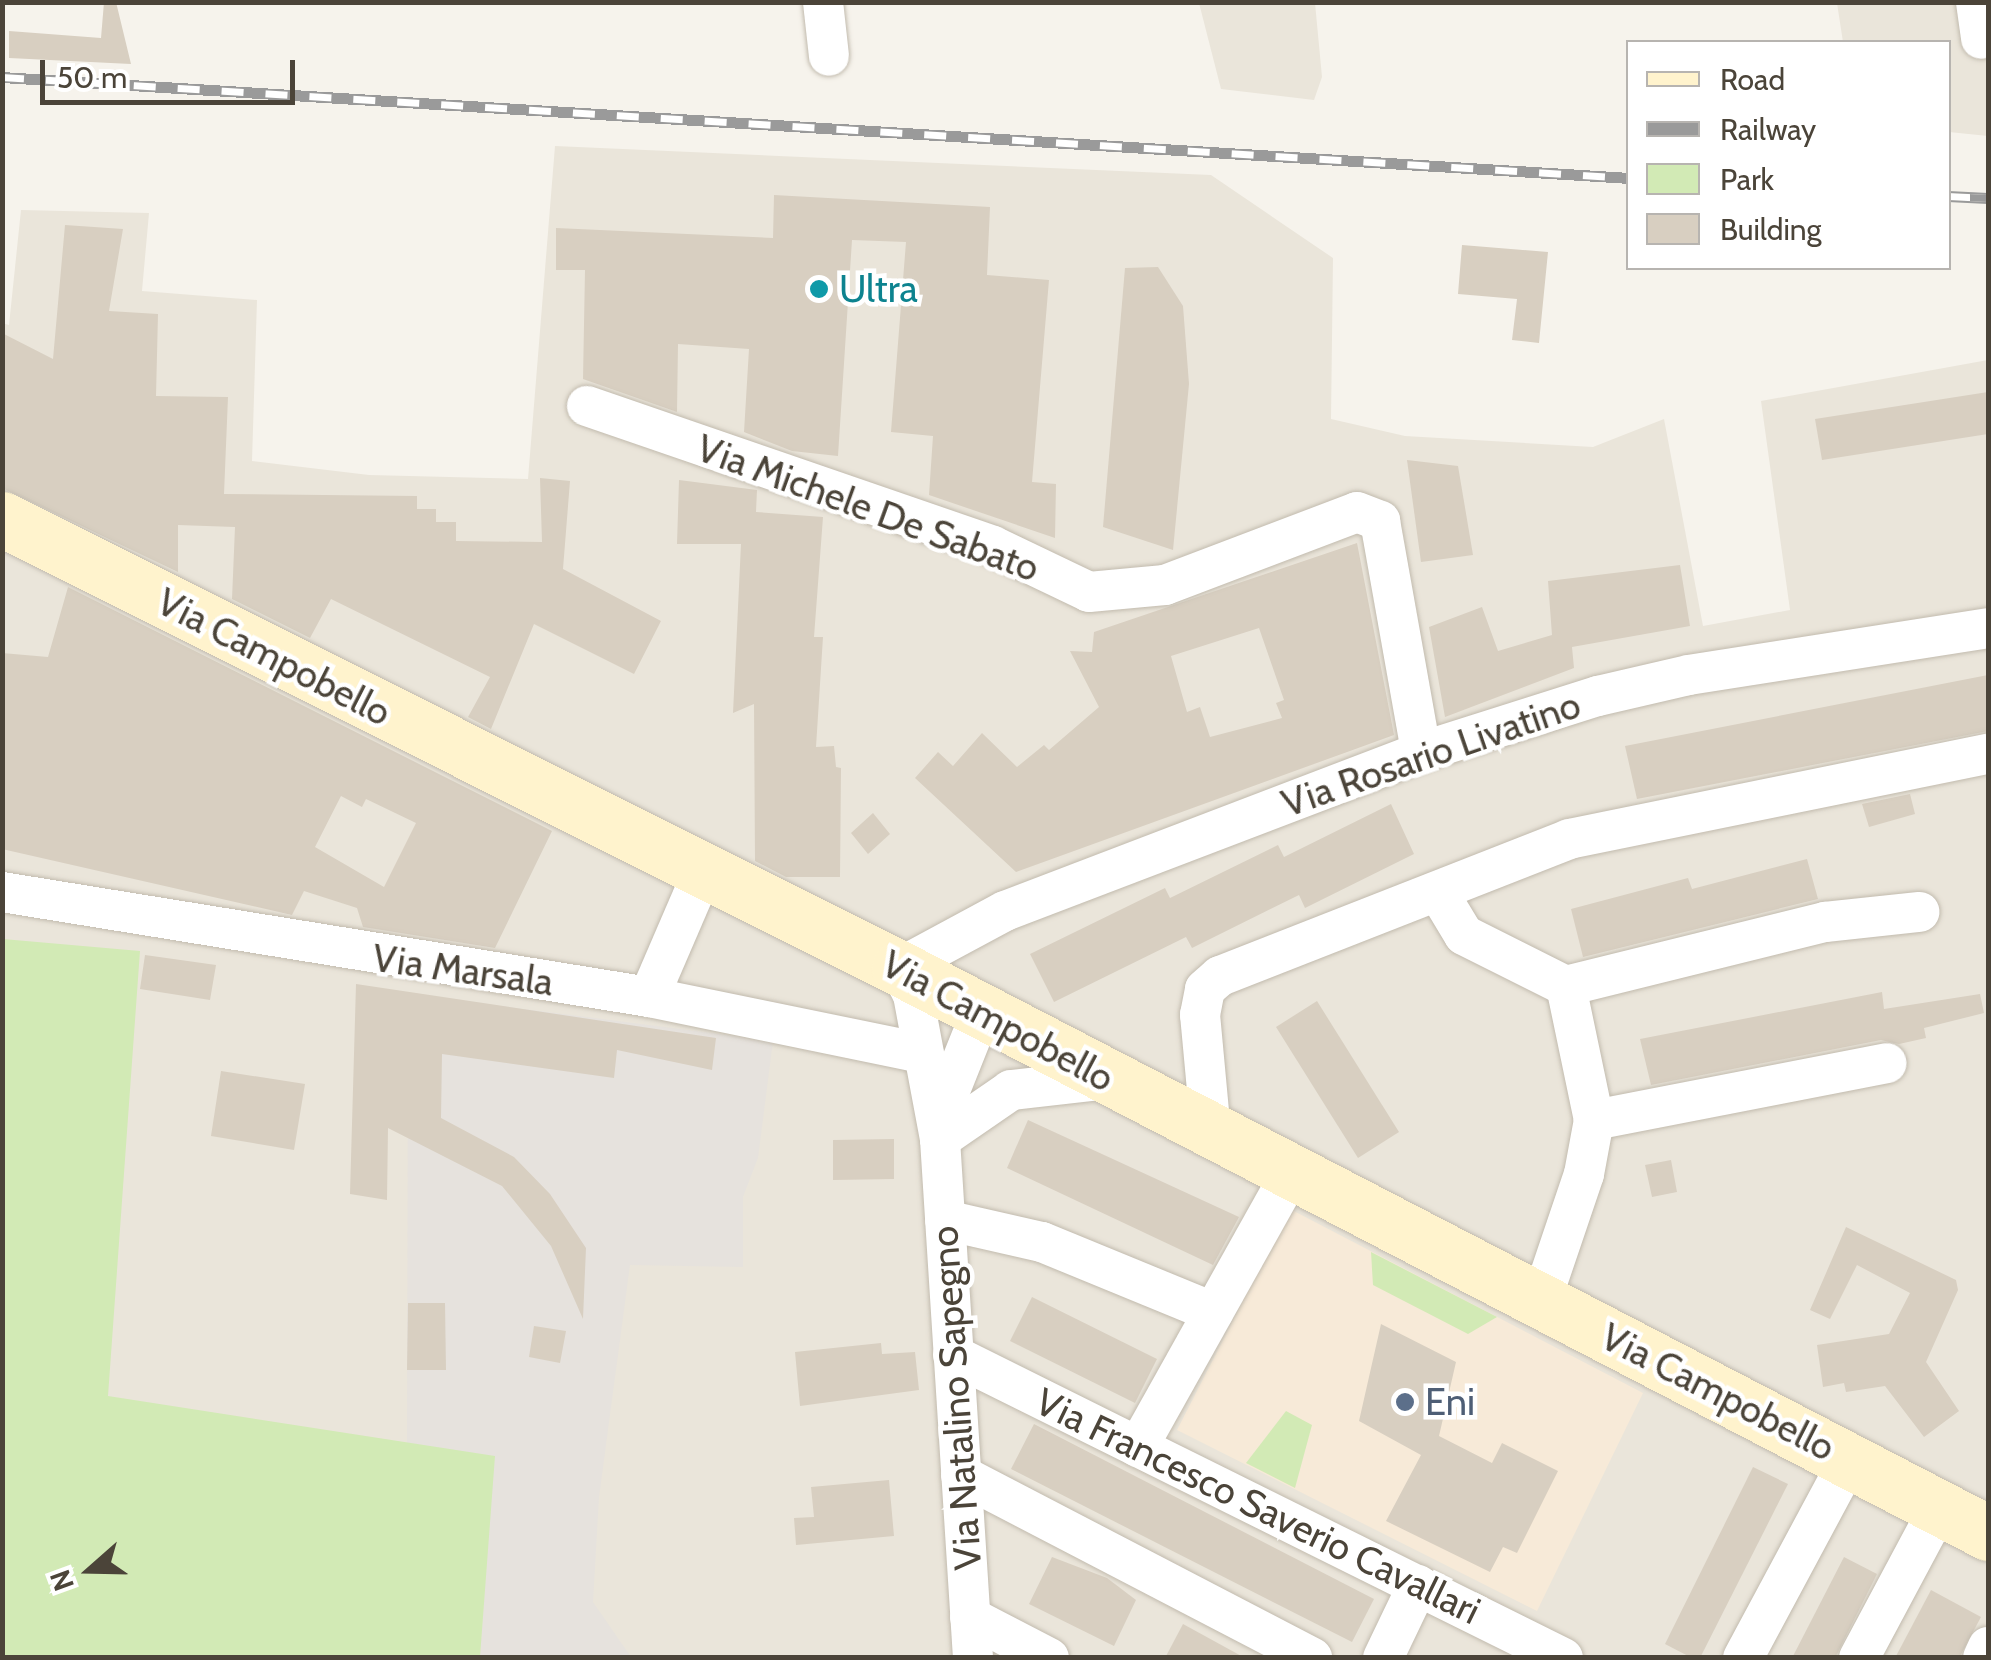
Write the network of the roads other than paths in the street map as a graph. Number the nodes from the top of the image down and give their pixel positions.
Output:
1 (823, 2) edge
2 (828, 56) dead end
3 (587, 406) dead end
4 (2, 519) edge
5 (1988, 628) edge
6 (1421, 752) junction
7 (1988, 754) edge
8 (702, 874) junction
9 (2, 892) edge
10 (1438, 892) junction
11 (1919, 912) dead end
12 (899, 968) junction
13 (1566, 986) junction
14 (649, 998) junction
15 (981, 1013) junction
16 (923, 1053) junction
17 (1886, 1063) dead end
18 (1107, 1079) junction
19 (1594, 1120) junction
20 (1211, 1133) junction
21 (940, 1138) junction
22 (1291, 1173) junction
23 (944, 1220) junction
24 (1541, 1301) junction
25 (1213, 1312) junction
26 (953, 1355) junction
27 (1138, 1447) junction
28 (1849, 1460) junction
29 (961, 1475) junction
30 (1940, 1506) junction
31 (1988, 1532) edge
32 (1418, 1585) junction
33 (970, 1616) junction
34 (1988, 1647) edge
35 (973, 1658) edge
36 (1049, 1658) edge
37 (1312, 1658) edge
38 (1382, 1658) edge
39 (1564, 1658) edge
40 (1743, 1658) edge
41 (1859, 1658) edge
42 (1983, 1658) edge

1 - 2 street
3 - 6 street, Via Michele De Sabato
4 - 8 main road, Via Campobello
5 - 6 street, Via Rosario Livatino
6 - 12 street, Via Rosario Livatino
7 - 10 street
8 - 12 main road, Via Campobello
8 - 14 street
9 - 14 street, Via Marsala
10 - 13 street
10 - 20 street
11 - 13 street
12 - 15 main road, Via Campobello
12 - 16 street, Via Natalino Sapegno
13 - 19 street
14 - 16 street, Via Marsala
15 - 18 main road, Via Campobello
15 - 21 street, Via Natalino Sapegno
16 - 21 street, Via Natalino Sapegno
17 - 19 street
18 - 20 main road, Via Campobello
18 - 21 street
19 - 24 street
20 - 22 main road, Via Campobello
21 - 23 street, Via Natalino Sapegno
22 - 24 main road, Via Campobello
22 - 25 street
23 - 25 street
23 - 26 street, Via Natalino Sapegno
24 - 28 main road, Via Campobello
25 - 27 street
26 - 27 street, Via Francesco Saverio Cavallari
26 - 29 street, Via Natalino Sapegno
27 - 32 street, Via Francesco Saverio Cavallari
28 - 30 main road, Via Campobello
28 - 40 street
29 - 33 street, Via Natalino Sapegno
29 - 37 street
30 - 31 main road, Via Campobello
30 - 41 street
32 - 38 street
32 - 39 street, Via Francesco Saverio Cavallari
33 - 35 street, Via Natalino Sapegno
33 - 36 street
34 - 42 street

